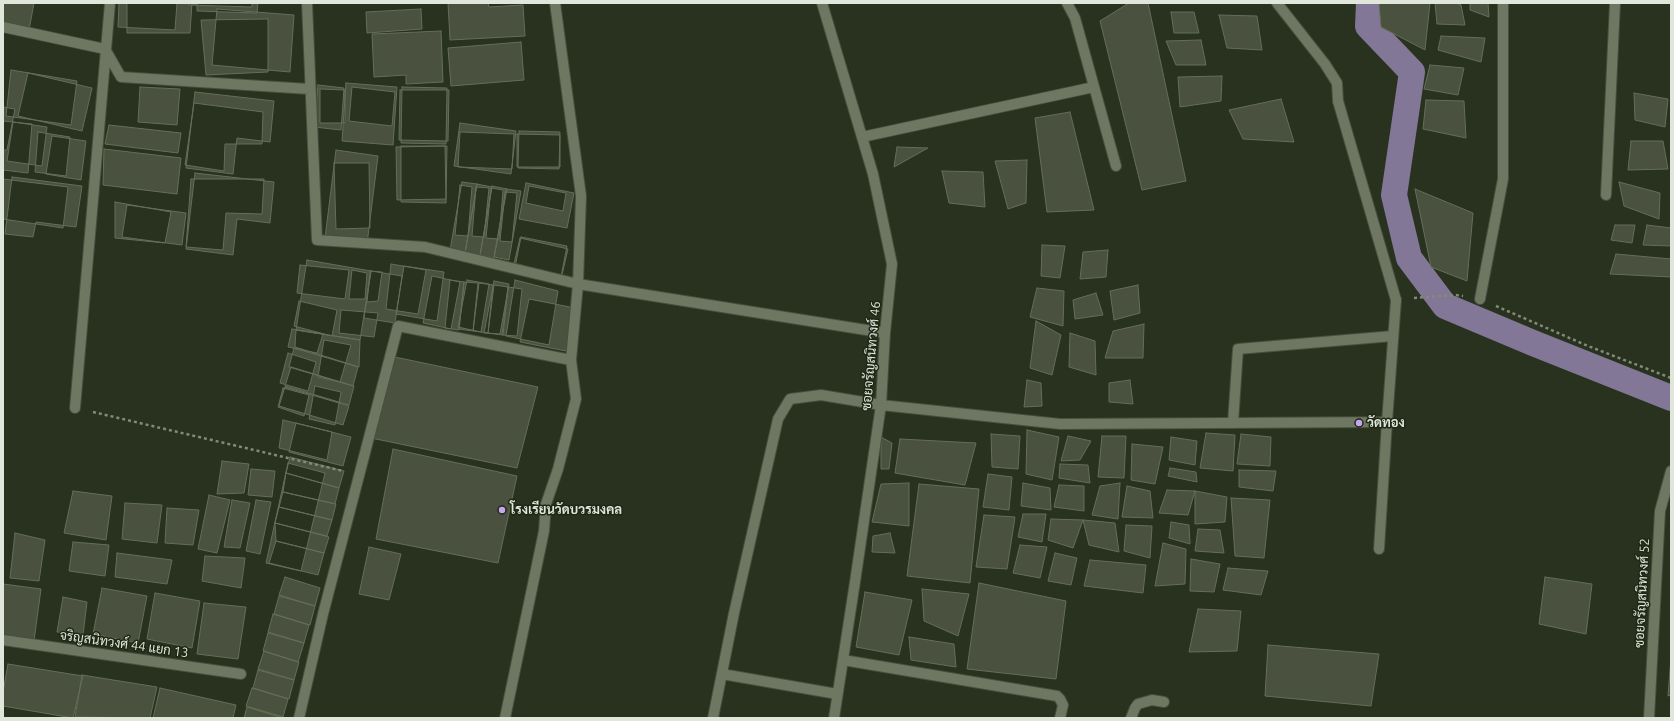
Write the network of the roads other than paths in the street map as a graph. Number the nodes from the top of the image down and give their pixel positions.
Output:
1 (110, 3) edge
2 (307, 3) edge
3 (555, 3) edge
4 (822, 3) edge
5 (1067, 3) edge
6 (1277, 3) edge
7 (1503, 3) edge
8 (1615, 3) edge
9 (3, 27) edge
10 (105, 49) junction
11 (1094, 87) junction
12 (310, 89) junction
13 (862, 137) junction
14 (1116, 166) dead end
15 (1606, 195) dead end
16 (578, 284) junction
17 (1480, 299) road end
18 (885, 333) junction
19 (1394, 336) junction
20 (571, 360) junction
21 (881, 405) junction
22 (75, 408) road end
23 (1387, 422) junction
24 (1234, 423) junction
25 (1671, 471) edge
26 (1379, 549) dead end
27 (3, 640) edge
28 (843, 660) junction
29 (241, 674) dead end
30 (722, 674) junction
31 (837, 694) junction
32 (1164, 702) dead end
33 (299, 718) edge
34 (505, 718) edge
35 (714, 718) edge
36 (834, 718) edge
37 (1060, 718) edge
38 (1132, 718) edge
39 (1649, 718) edge

1 - 10 street
2 - 12 street
3 - 16 street
4 - 13 street, ซอยจรัญสนิทวงศ์ 46
5 - 11 street
6 - 19 street
7 - 17 street
8 - 15 street
9 - 10 street
10 - 12 street
10 - 22 street
11 - 13 street
11 - 14 street
12 - 16 street
13 - 18 street, ซอยจรัญสนิทวงศ์ 46
16 - 18 street
16 - 20 street
18 - 21 street, ซอยจรัญสนิทวงศ์ 46
19 - 23 street
19 - 24 street
20 - 33 street
20 - 34 street
21 - 24 street
21 - 28 street, ซอยจรัญสนิทวงศ์ 46
21 - 30 street
23 - 24 street
23 - 26 street
25 - 39 street, ซอยจรัญสนิทวงศ์ 52
27 - 29 street, จริญสนิทวงศ์ 44 แยก 13
28 - 31 street, ซอยจรัญสนิทวงศ์ 46
28 - 37 street
30 - 31 street
30 - 35 street
31 - 36 street, ซอยจรัญสนิทวงศ์ 46
32 - 38 street

